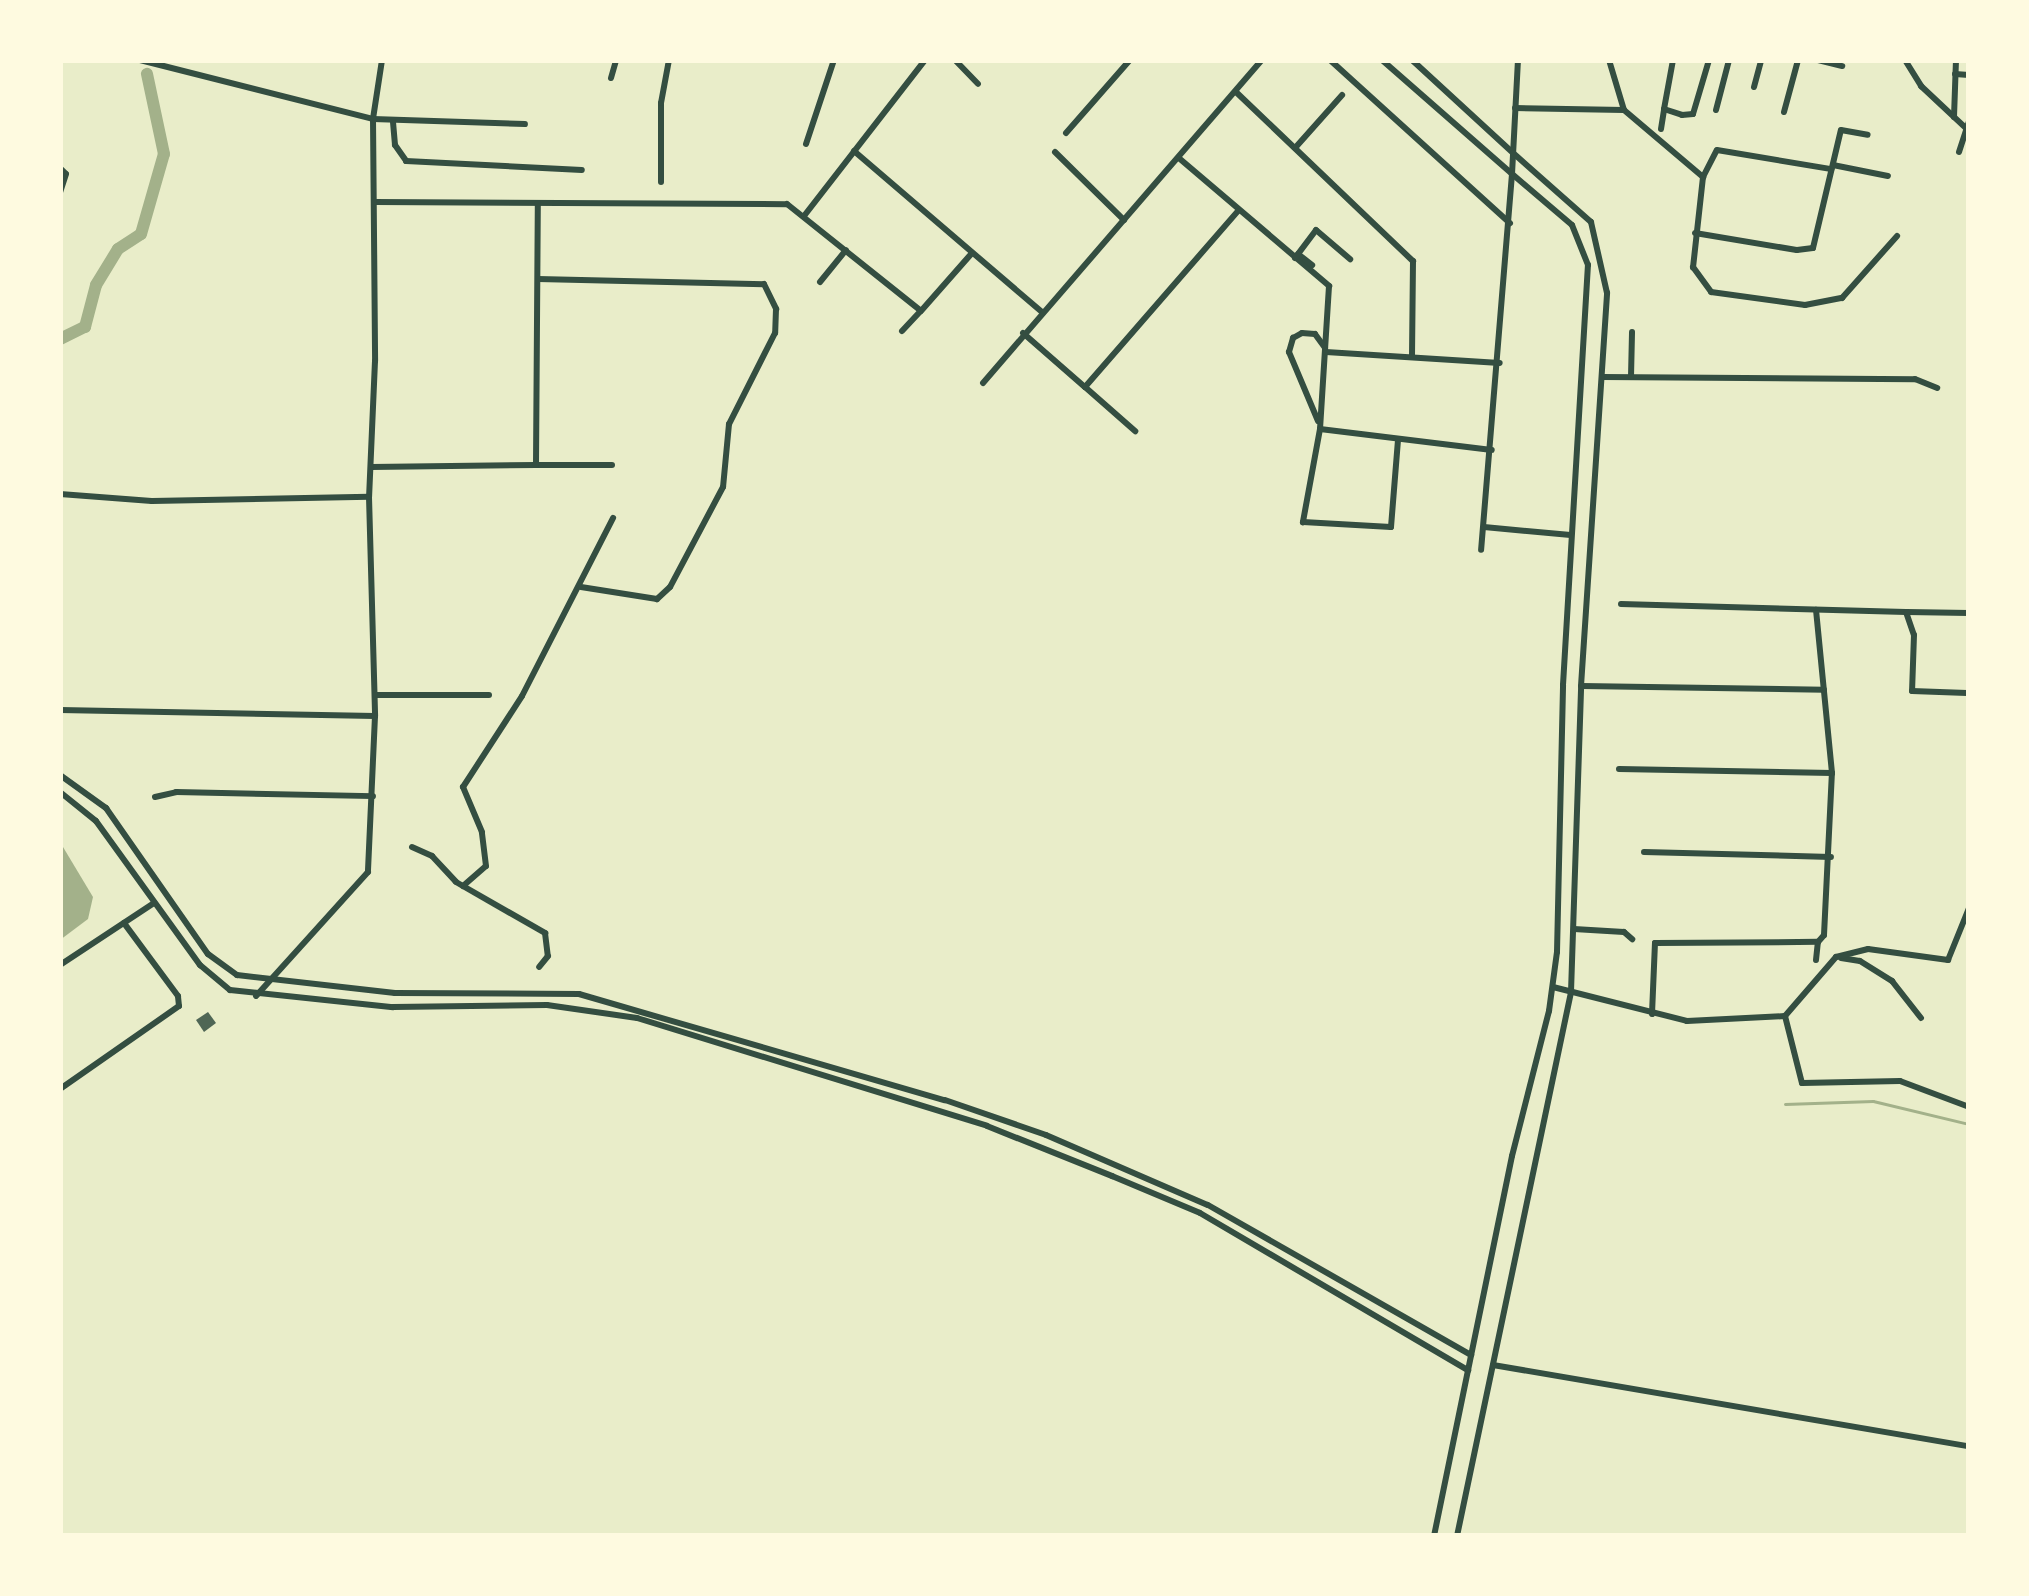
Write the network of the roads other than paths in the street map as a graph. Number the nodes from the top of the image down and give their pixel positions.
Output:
1 (140, 60) edge
2 (382, 60) edge
3 (616, 60) edge
4 (669, 60) edge
5 (834, 60) edge
6 (925, 60) edge
7 (955, 60) edge
8 (1130, 60) edge
9 (1262, 60) edge
10 (1330, 60) edge
11 (1382, 60) edge
12 (1412, 60) edge
13 (1518, 60) edge
14 (1609, 60) edge
15 (1673, 60) edge
16 (1709, 60) edge
17 (1729, 60) edge
18 (1761, 60) edge
19 (1798, 60) edge
20 (1818, 60) edge
21 (1905, 60) edge
22 (1956, 60) edge
23 (1842, 66) dead end
24 (1955, 74) junction
25 (1969, 75) edge
26 (611, 78) dead end
27 (978, 84) dead end
28 (1754, 87) dead end
29 (1236, 92) junction
30 (1342, 95) dead end
31 (1515, 108) junction
32 (1664, 109) junction
33 (1624, 110) junction
34 (1716, 110) dead end
35 (1784, 112) dead end
36 (1954, 117) junction
37 (373, 119) junction
38 (393, 122) junction
39 (525, 124) dead end
40 (1968, 127) edge
41 (1066, 133) dead end
42 (1660, 135) junction
43 (1868, 135) dead end
44 (806, 144) dead end
45 (1295, 148) junction
46 (854, 151) junction
47 (1055, 152) dead end
48 (1959, 152) dead end
49 (1513, 153) junction
50 (1180, 159) junction
51 (1833, 167) junction
52 (60, 168) edge
53 (582, 170) dead end
54 (1512, 174) junction
55 (1888, 176) dead end
56 (1703, 177) junction
57 (662, 182) dead end
58 (60, 192) edge
59 (375, 202) junction
60 (538, 203) junction
61 (1238, 210) junction
62 (804, 216) junction
63 (1124, 220) junction
64 (1510, 223) junction
65 (1695, 233) junction
66 (1897, 236) dead end
67 (846, 250) junction
68 (971, 254) junction
69 (1297, 256) junction
70 (1351, 259) dead end
71 (1312, 265) dead end
72 (538, 279) junction
73 (820, 282) dead end
74 (921, 311) junction
75 (1041, 311) junction
76 (902, 332) dead end
77 (1632, 332) dead end
78 (1023, 334) junction
79 (1326, 352) junction
80 (1412, 357) junction
81 (1500, 363) junction
82 (1602, 377) junction
83 (1631, 377) junction
84 (983, 383) dead end
85 (1085, 387) junction
86 (1937, 388) dead end
87 (1320, 429) junction
88 (1135, 431) dead end
89 (1398, 440) junction
90 (1492, 450) junction
91 (536, 465) junction
92 (612, 465) dead end
93 (371, 466) junction
94 (60, 494) edge
95 (369, 497) junction
96 (613, 518) dead end
97 (1484, 527) junction
98 (1571, 535) junction
99 (1481, 550) dead end
100 (581, 586) junction
101 (1621, 604) dead end
102 (1816, 610) junction
103 (1906, 612) junction
104 (1969, 614) edge
105 (1581, 686) junction
106 (1824, 690) junction
107 (1967, 693) edge
108 (375, 695) junction
109 (489, 695) dead end
110 (60, 710) edge
111 (375, 716) junction
112 (1618, 769) dead end
113 (1832, 772) junction
114 (60, 775) edge
115 (60, 792) edge
116 (373, 796) junction
117 (155, 797) dead end
118 (412, 848) dead end
119 (1644, 852) dead end
120 (1831, 857) junction
121 (463, 886) junction
122 (154, 903) junction
123 (1969, 908) edge
124 (124, 923) junction
125 (1574, 929) junction
126 (1632, 939) dead end
127 (1818, 942) junction
128 (1836, 957) junction
129 (1816, 960) dead end
130 (60, 965) edge
131 (539, 967) dead end
132 (266, 982) junction
133 (1552, 987) junction
134 (1571, 992) junction
135 (255, 996) junction
136 (1652, 1014) junction
137 (1786, 1016) junction
138 (1921, 1018) dead end
139 (60, 1090) edge
140 (1969, 1107) edge
141 (1270, 1238) junction
142 (1266, 1250) junction
143 (1471, 1354) junction
144 (1493, 1365) junction
145 (1468, 1370) junction
146 (1969, 1446) edge
147 (1434, 1536) edge
148 (1457, 1536) edge

1 - 37 street
2 - 37 street
3 - 26 street
4 - 57 street
5 - 44 street
6 - 46 street
7 - 27 street
8 - 41 street
9 - 29 street
10 - 64 street
11 - 54 street
12 - 49 street
13 - 31 street
14 - 33 street
15 - 32 street
16 - 32 street
17 - 34 street
18 - 28 street
19 - 35 street
20 - 23 street
21 - 36 street
22 - 24 street
24 - 25 street
24 - 36 street
29 - 45 street
29 - 50 street
30 - 45 street
31 - 33 street
31 - 49 street
32 - 42 street
33 - 42 street
36 - 40 street
37 - 38 street
37 - 59 street
38 - 39 street
38 - 53 street
40 - 48 street
42 - 56 street
43 - 51 street
45 - 80 street
46 - 62 street
46 - 68 street
47 - 63 street
49 - 54 street
49 - 82 street
50 - 61 street
50 - 63 street
51 - 55 street
51 - 56 street
51 - 65 street
52 - 58 street
54 - 64 street
54 - 98 street
56 - 65 street
59 - 60 street
59 - 93 street
60 - 62 street
60 - 72 street
61 - 69 street
61 - 85 street
62 - 67 street
63 - 75 street
64 - 81 street
65 - 66 street
67 - 73 street
67 - 74 street
68 - 74 street
68 - 75 street
69 - 70 street
69 - 71 street
69 - 79 street
72 - 91 street
72 - 100 street
74 - 76 street
75 - 78 street
77 - 83 street
78 - 84 street
78 - 85 street
79 - 80 street
79 - 87 street
79 - 87 street
80 - 81 street
81 - 90 street
82 - 83 street
82 - 105 street
83 - 86 street
85 - 88 street
87 - 89 street
87 - 89 street
89 - 90 street
90 - 97 street
91 - 92 street
91 - 93 street
93 - 95 street
94 - 95 street
95 - 108 street
96 - 100 street
97 - 98 street
97 - 99 street
98 - 133 street
100 - 121 street
101 - 102 street
102 - 103 street
102 - 106 street
103 - 104 street
103 - 107 street
105 - 106 street
105 - 125 street
106 - 113 street
108 - 109 street
108 - 111 street
110 - 111 street
111 - 116 street
112 - 113 street
113 - 120 street
114 - 132 street
115 - 122 street
116 - 117 street
116 - 132 street
118 - 121 street
119 - 120 street
120 - 127 street
121 - 131 street
122 - 124 street
122 - 135 street
123 - 128 street
124 - 130 street
124 - 139 street
125 - 126 street
125 - 134 street
127 - 129 street
127 - 136 street
128 - 137 street
128 - 138 street
132 - 135 street
132 - 141 street
133 - 134 street
133 - 143 street
134 - 136 street
134 - 144 street
135 - 142 street
136 - 137 street
137 - 140 street
141 - 142 street
141 - 143 street
142 - 145 street
143 - 145 street
144 - 146 street
144 - 148 street
145 - 147 street

